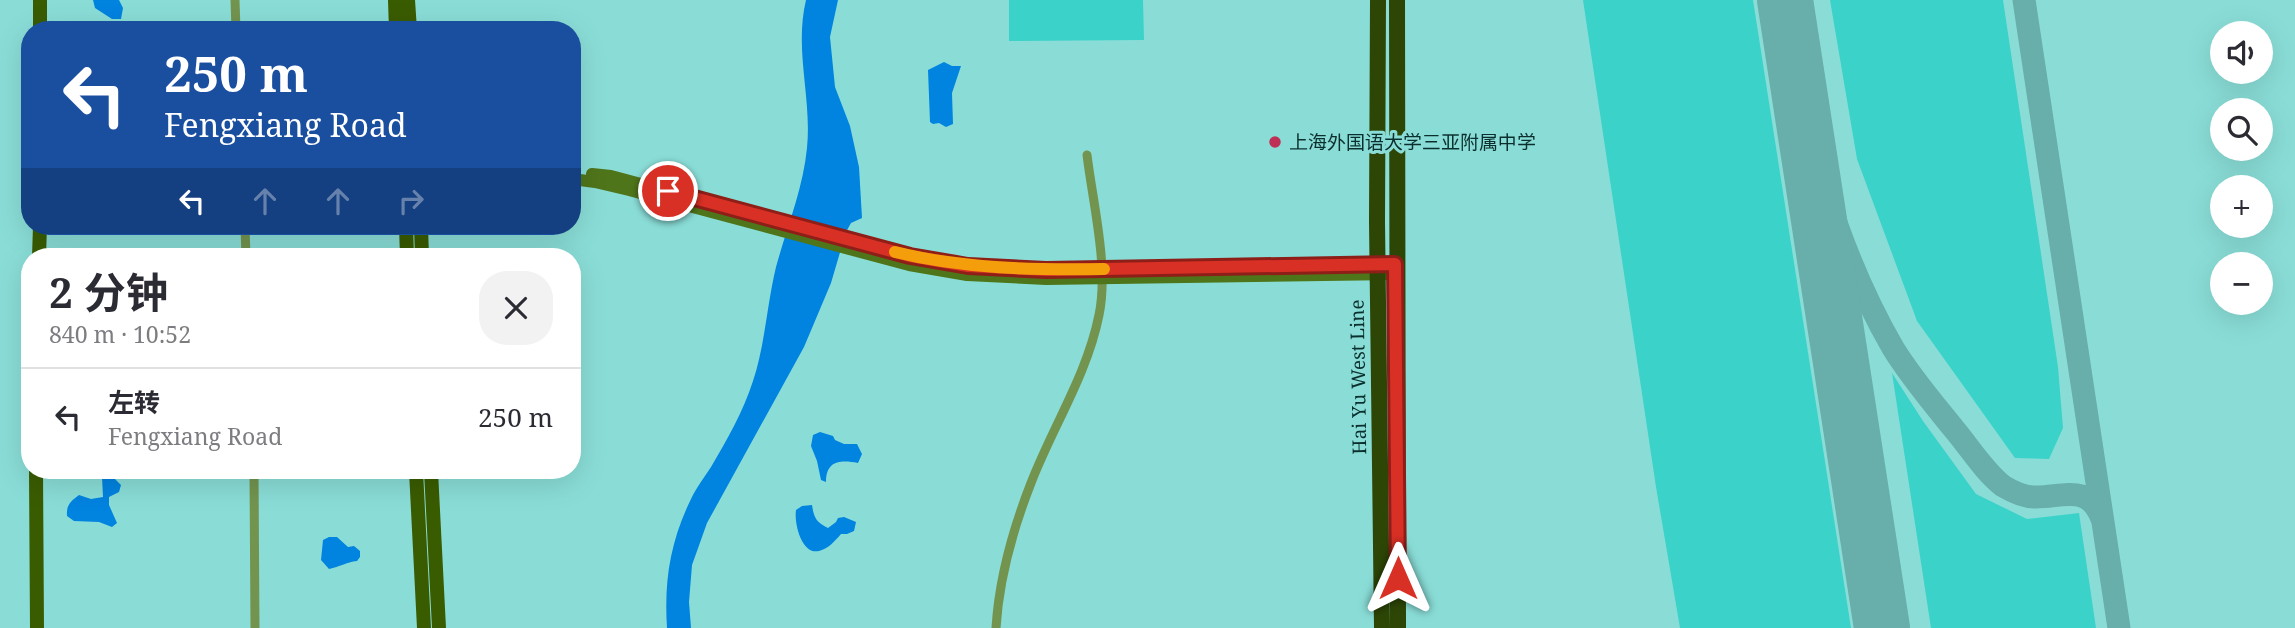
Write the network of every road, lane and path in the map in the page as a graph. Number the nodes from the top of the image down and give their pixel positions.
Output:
1 (40, 0) edge
2 (235, 0) edge
3 (395, 0) edge
4 (408, 0) edge
5 (1377, 0) edge
6 (1396, 0) edge
7 (40, 21) edge
8 (236, 21) edge
9 (396, 21) edge
10 (409, 21) edge
11 (1087, 155) dead end
12 (581, 173) edge
13 (581, 181) edge
14 (783, 227) junction
15 (1378, 269) junction
16 (1396, 269) junction
17 (1102, 274) junction
18 (36, 479) edge
19 (254, 479) edge
20 (416, 479) edge
21 (431, 479) edge
22 (37, 628) edge
23 (255, 628) edge
24 (424, 628) edge
25 (439, 628) edge
26 (996, 628) edge
27 (1382, 628) edge
28 (1398, 628) edge

1 - 7 main road
2 - 8 street
3 - 9 main road
4 - 10 main road
5 - 15 highway, Hai Yu West Line
6 - 16 highway, Hai Yu West Line
11 - 17 street
12 - 14 street
13 - 14 street
14 - 17 street
15 - 16 street
15 - 17 street
15 - 27 highway, Hai Yu West Line
16 - 28 highway, Hai Yu West Line
17 - 26 street
18 - 22 main road
19 - 23 street
20 - 24 main road
21 - 25 main road

